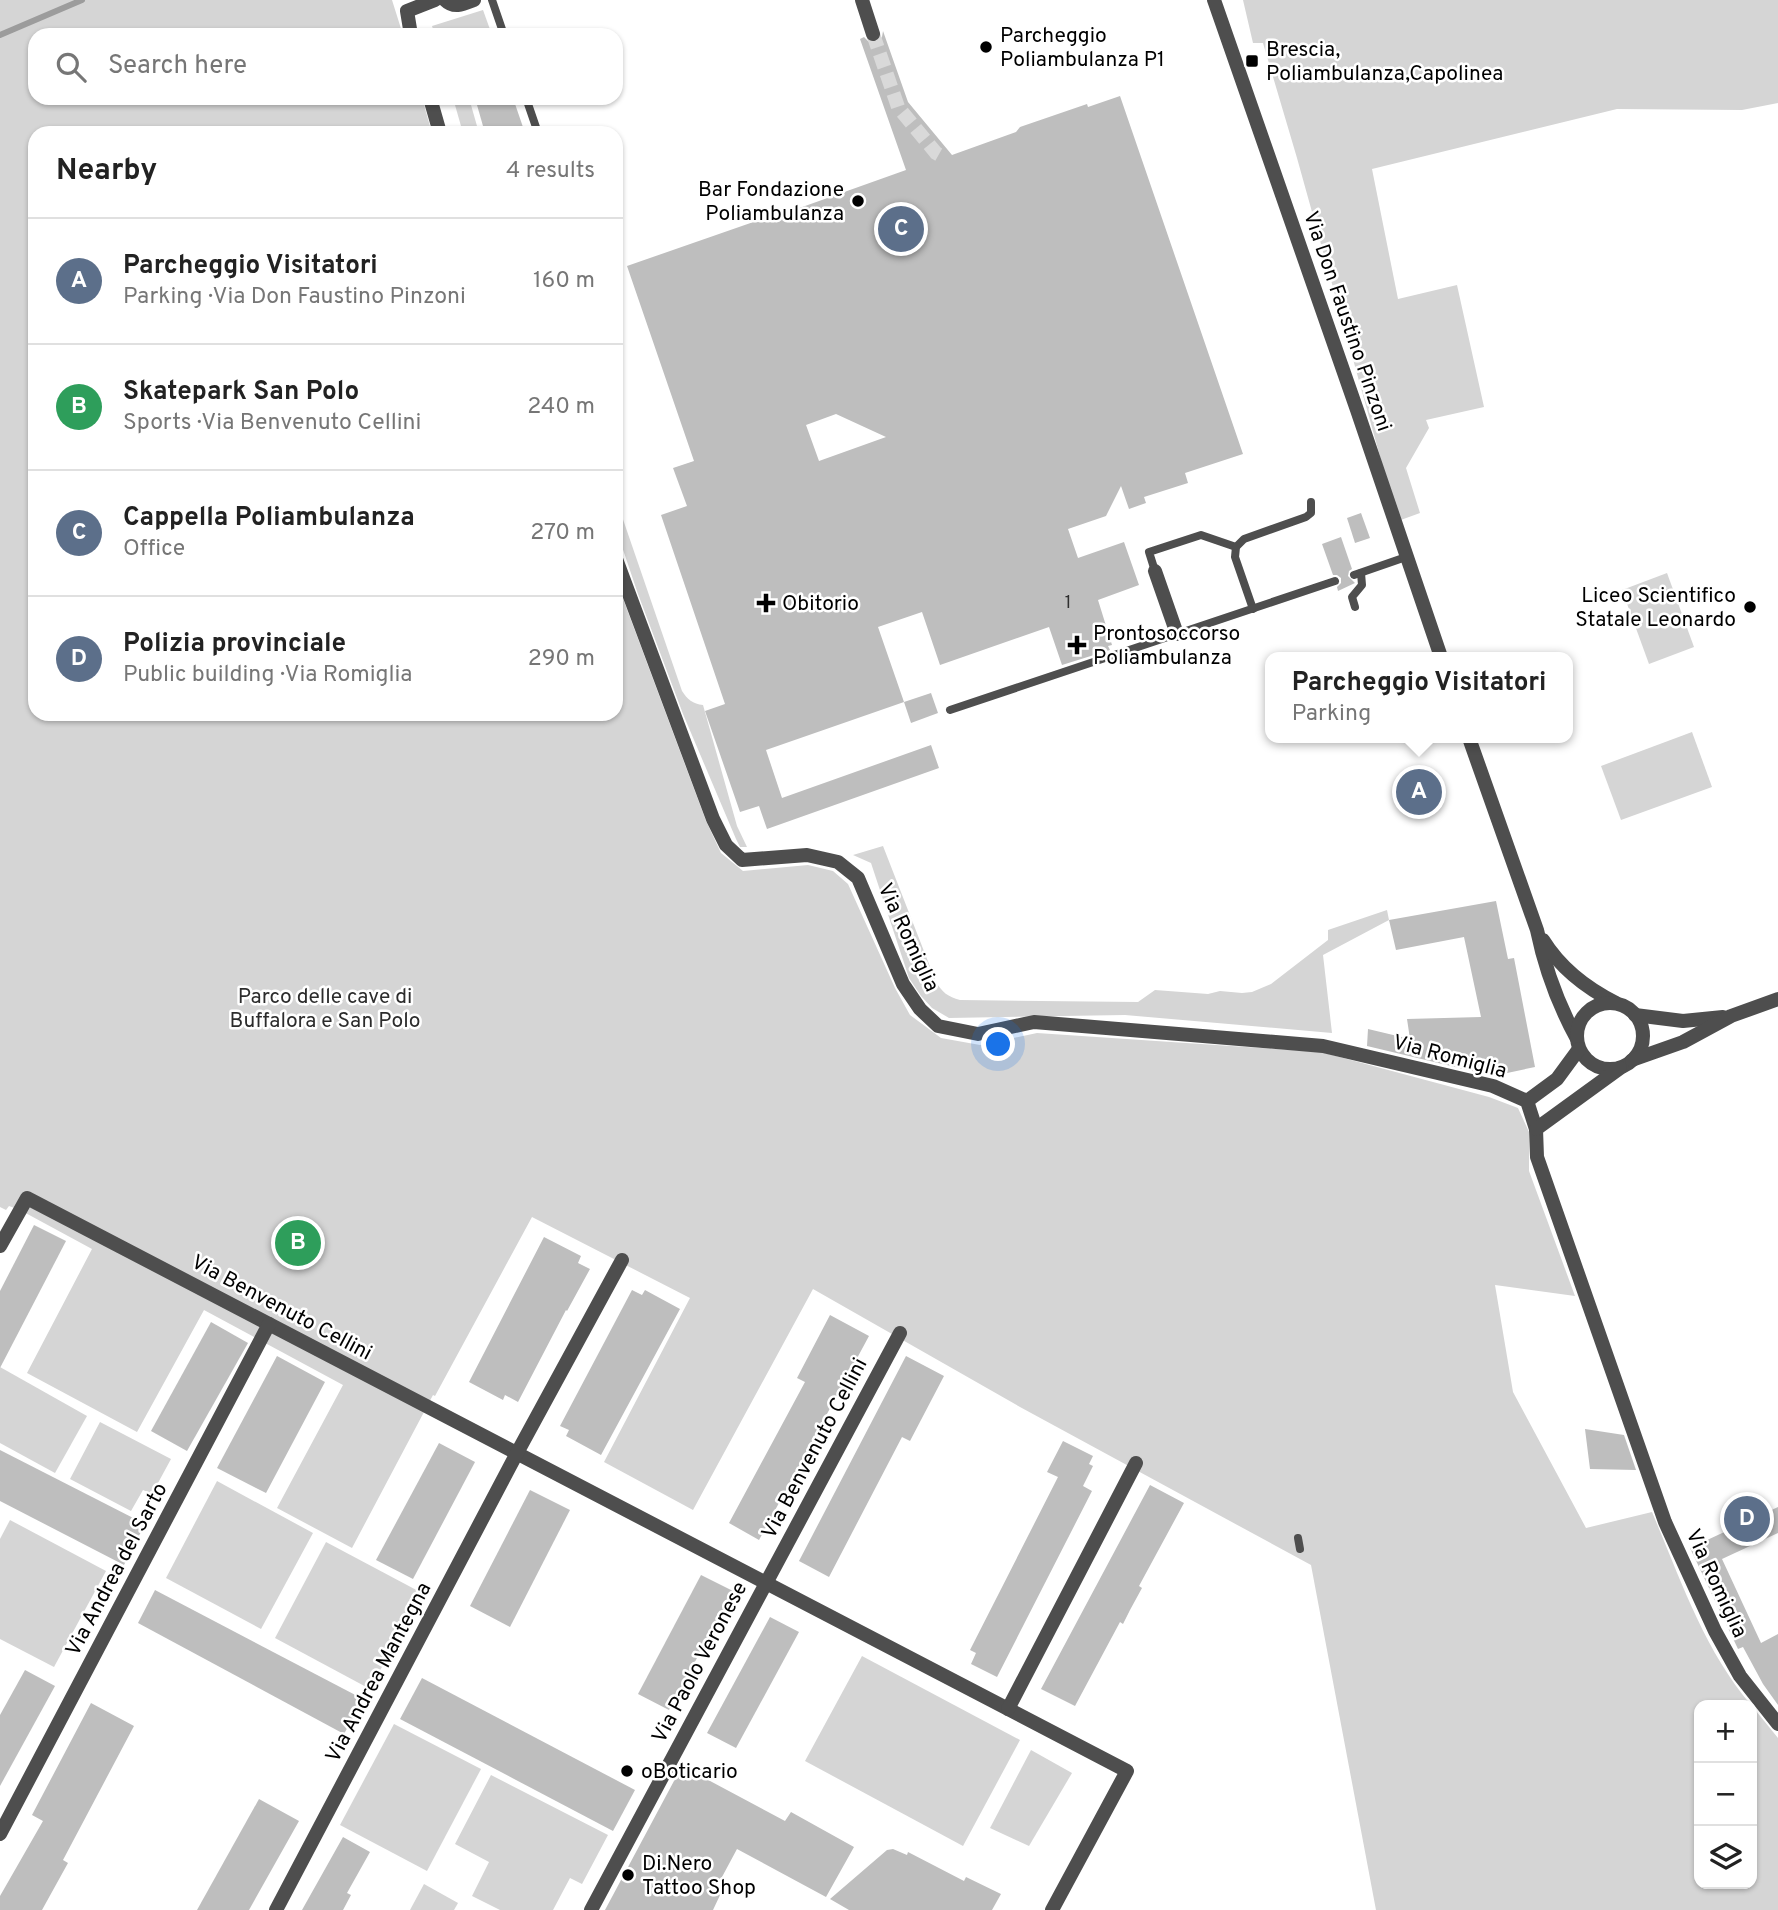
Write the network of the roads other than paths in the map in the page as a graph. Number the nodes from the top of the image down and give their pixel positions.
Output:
1 (435, 0) edge
2 (445, 0) edge
3 (474, 0) edge
4 (492, 0) edge
5 (862, 0) edge
6 (1213, 0) edge
7 (410, 28) edge
8 (502, 28) edge
9 (873, 34) tunnel mouth
10 (432, 105) edge
11 (528, 105) edge
12 (438, 126) edge
13 (536, 126) edge
14 (1311, 502) dead end
15 (1237, 547) junction
16 (1406, 557) junction
17 (1155, 571) joint
18 (623, 578) edge
19 (1335, 581) dead end
20 (1355, 607) dead end
21 (1253, 609) junction
22 (1177, 634) junction
23 (1439, 652) edge
24 (950, 710) dead end
25 (1471, 743) edge
26 (1537, 930) junction
27 (1778, 999) edge
28 (1618, 1004) junction
29 (1635, 1015) junction
30 (1731, 1016) junction
31 (1578, 1044) junction
32 (1626, 1064) junction
33 (1527, 1101) junction
34 (1536, 1129) junction
35 (0, 1246) edge
36 (622, 1260) dead end
37 (269, 1324) junction
38 (900, 1333) dead end
39 (517, 1453) junction
40 (1136, 1463) dead end
41 (1298, 1538) dead end
42 (1300, 1549) dead end
43 (765, 1582) junction
44 (1008, 1709) junction
45 (1778, 1724) edge
46 (0, 1834) edge
47 (276, 1910) edge
48 (591, 1910) edge
49 (1052, 1910) edge

1 - 7 street
2 - 3 street
4 - 8 lane
5 - 9 street
6 - 16 street, Via Don Faustino Pinzoni
10 - 12 street
11 - 13 lane
14 - 15 lane
15 - 17 lane
15 - 21 lane
16 - 20 lane
16 - 23 street, Via Don Faustino Pinzoni
17 - 22 street
18 - 33 street, Via Romiglia
19 - 21 lane
21 - 22 lane
22 - 24 lane
25 - 26 street
26 - 28 street
26 - 31 street
27 - 30 street
28 - 29 street
28 - 31 street
29 - 30 street
29 - 32 street
30 - 32 street
31 - 32 street
31 - 33 street, Via Romiglia
32 - 34 street
33 - 34 street, Via Romiglia
34 - 45 street, Via Romiglia
35 - 37 street, Via Benvenuto Cellini
36 - 39 street
37 - 39 street, Via Benvenuto Cellini
37 - 46 street, Via Andrea del Sarto
38 - 43 street, Via Benvenuto Cellini
39 - 43 street, Via Benvenuto Cellini
39 - 47 street, Via Andrea Mantegna
40 - 44 street
41 - 42 lane
43 - 44 street, Via Benvenuto Cellini
43 - 48 street, Via Paolo Veronese
44 - 49 street, Via Benvenuto Cellini

